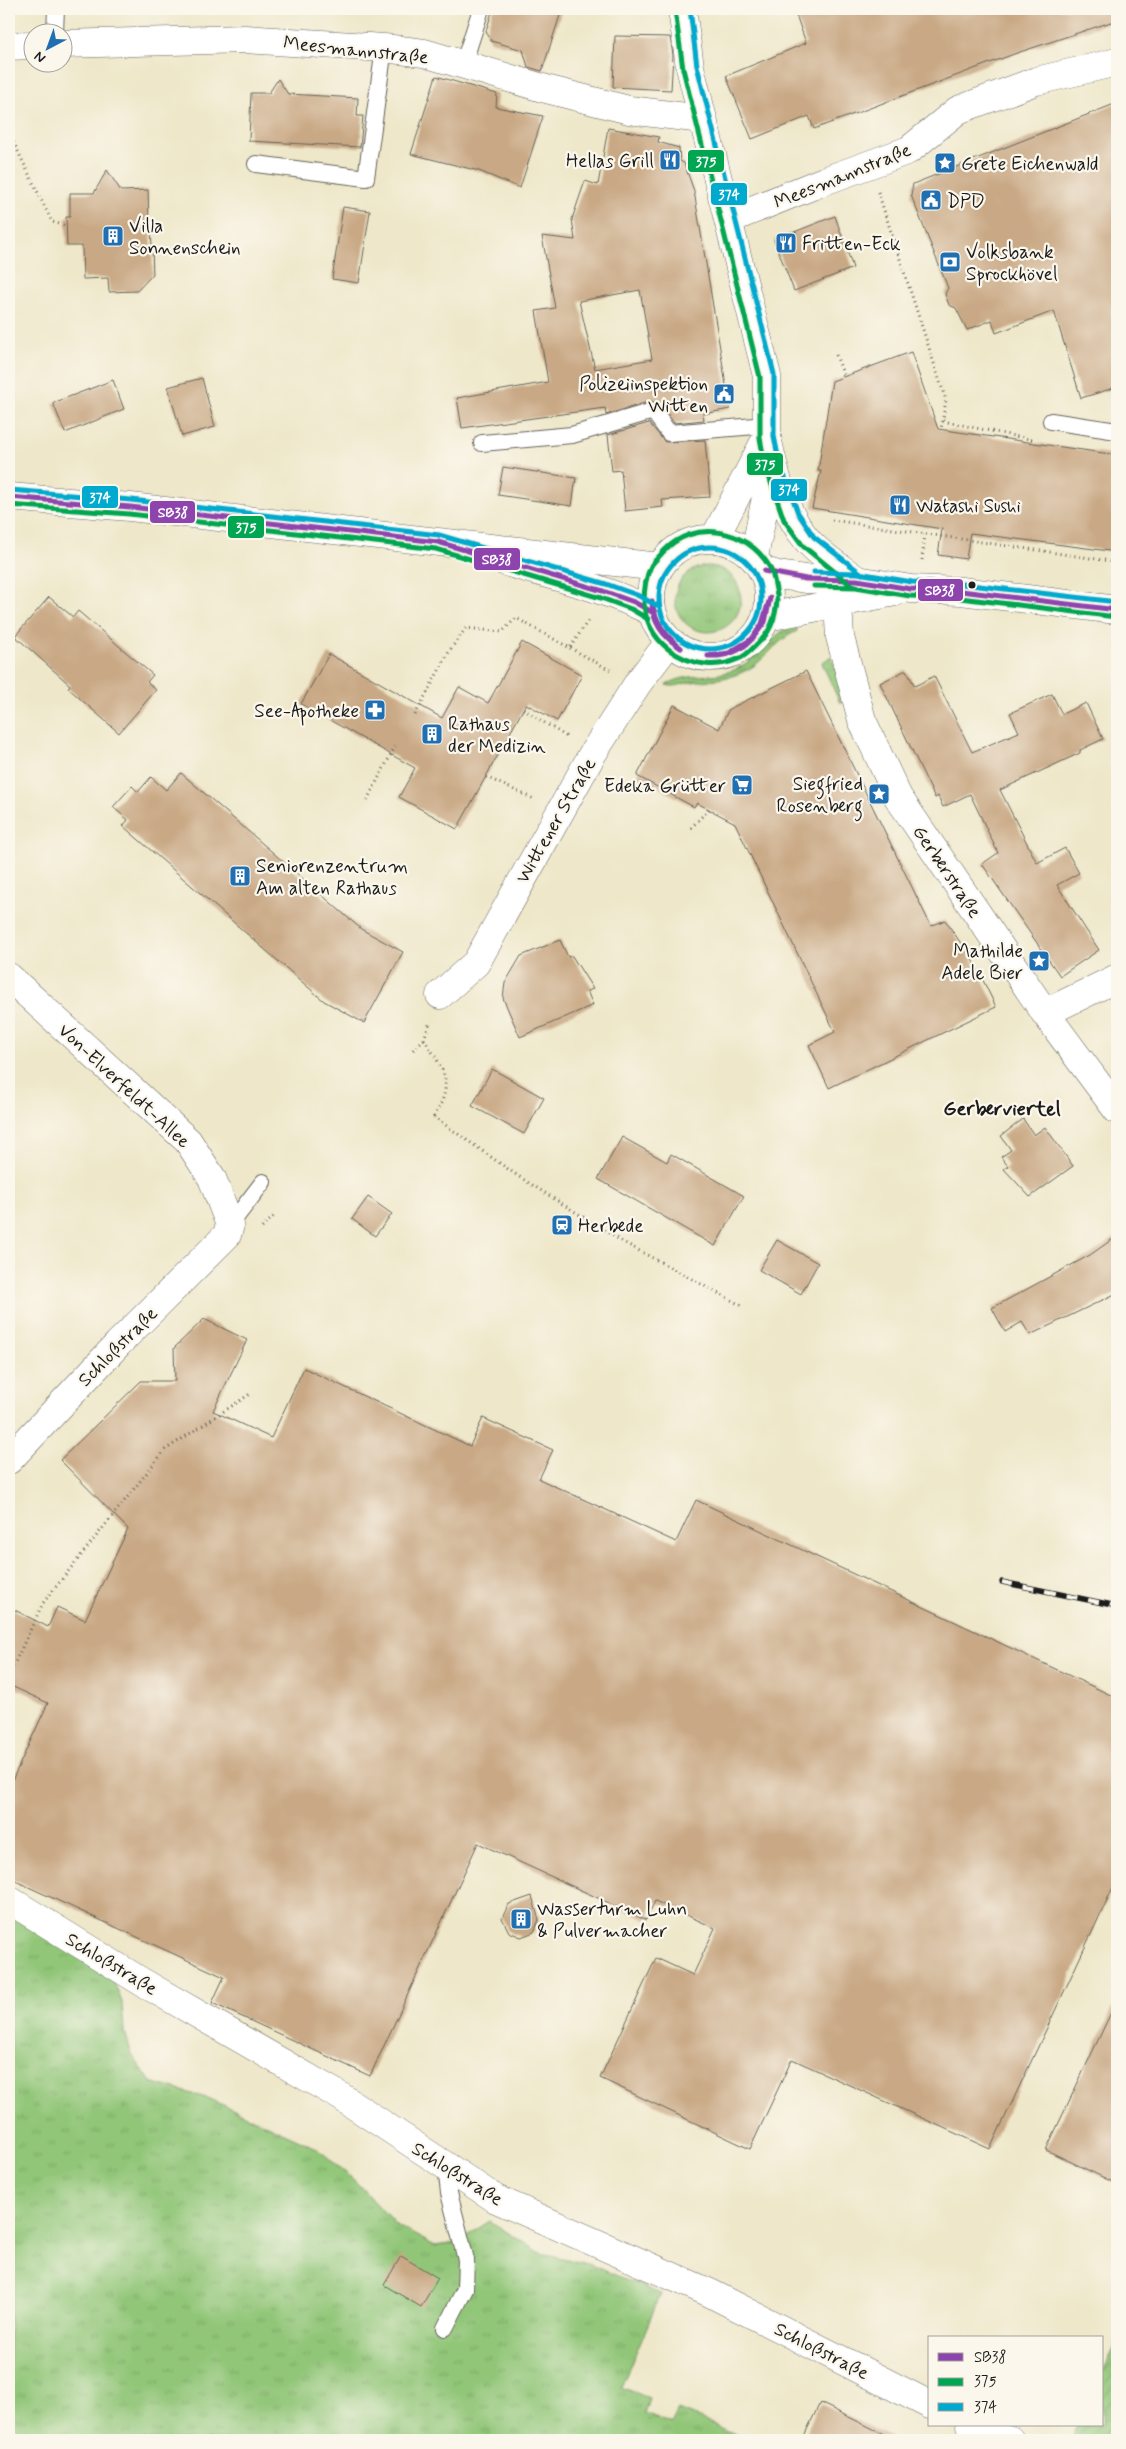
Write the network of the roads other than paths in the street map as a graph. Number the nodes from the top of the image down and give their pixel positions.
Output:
1 (56, 9) edge
2 (481, 9) edge
3 (682, 9) edge
4 (55, 22) edge
5 (72, 44) edge
6 (22, 45) edge
7 (9, 46) edge
8 (384, 48) junction
9 (1117, 62) edge
10 (463, 65) junction
11 (702, 119) junction
12 (256, 164) dead end
13 (730, 219) junction
14 (1051, 421) dead end
15 (1117, 431) edge
16 (769, 442) junction
17 (482, 443) dead end
18 (9, 497) edge
19 (714, 539) junction
20 (438, 542) junction
21 (758, 564) junction
22 (659, 567) junction
23 (857, 580) junction
24 (911, 589) junction
25 (838, 604) junction
26 (1117, 610) edge
27 (652, 612) junction
28 (767, 617) junction
29 (670, 641) junction
30 (9, 976) edge
31 (1117, 978) edge
32 (440, 996) dead end
33 (1045, 1013) junction
34 (1117, 1110) edge
35 (263, 1182) dead end
36 (229, 1230) junction
37 (9, 1460) edge
38 (9, 1900) edge
39 (446, 2166) junction
40 (445, 2328) dead end
41 (928, 2404) edge
42 (973, 2426) edge
43 (1010, 2440) edge

1 - 4 lane
2 - 10 lane
3 - 11 street
5 - 8 street, Meesmannstraße
6 - 7 street
8 - 10 street, Meesmannstraße
8 - 12 lane
9 - 13 street, Meesmannstraße
10 - 11 street, Meesmannstraße
11 - 13 street
13 - 16 street
14 - 15 lane
16 - 17 lane
16 - 19 street
16 - 21 street
16 - 23 street
18 - 20 street
19 - 21 street
19 - 22 street
20 - 22 street
20 - 27 street
21 - 23 street
21 - 28 street
22 - 27 street
23 - 24 street
24 - 25 street
24 - 26 street
25 - 28 street
25 - 33 street, Gerberstraße
27 - 29 street
28 - 29 street
29 - 32 street, Wittener Straße
30 - 36 street, Von-Elverfeldt-Allee
31 - 33 street
33 - 34 street, Gerberstraße
35 - 36 lane
36 - 37 street, Schloßstraße
38 - 39 street, Schloßstraße
39 - 40 lane
39 - 41 street, Schloßstraße
42 - 43 street

